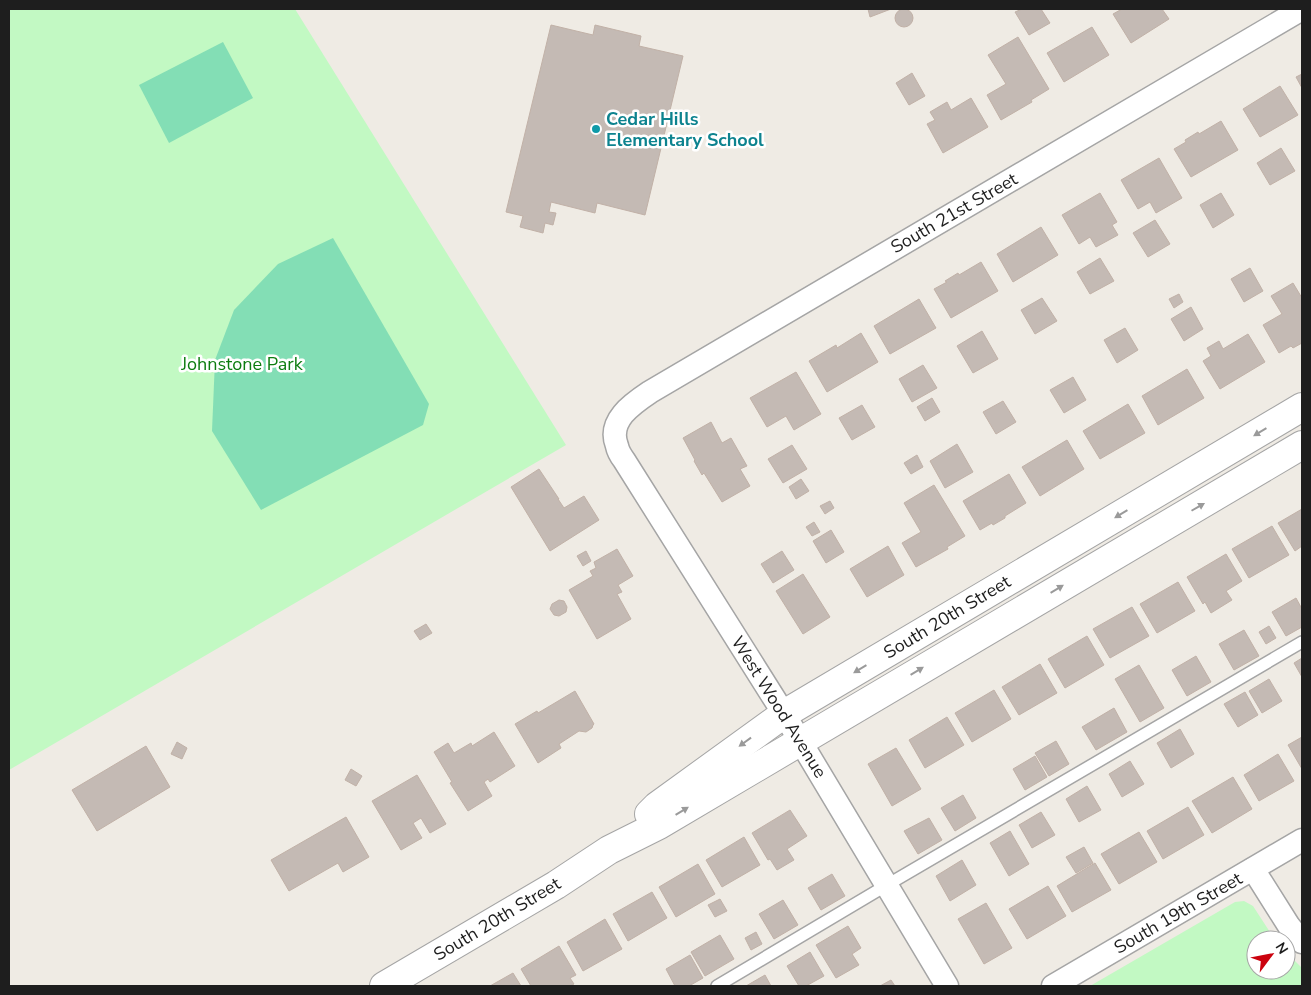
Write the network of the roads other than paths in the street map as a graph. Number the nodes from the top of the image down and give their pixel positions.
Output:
1 (1302, 9) edge
2 (1302, 407) edge
3 (615, 428) joint
4 (1302, 445) edge
5 (1302, 642) edge
6 (784, 714) junction
7 (800, 741) junction
8 (1302, 840) edge
9 (609, 850) junction
10 (1253, 869) junction
11 (887, 885) junction
12 (1302, 942) edge
13 (384, 986) edge
14 (717, 986) edge
15 (947, 986) edge
16 (1053, 986) edge

1 - 3 street, South 21st Street
2 -> 6 street, South 20th Street
3 - 6 street, West Wood Avenue
7 -> 4 street, South 20th Street
5 - 11 lane
6 - 7 street, West Wood Avenue
6 -> 9 street, South 20th Street
9 -> 7 street, South 20th Street
7 - 11 street, West Wood Avenue
8 - 10 street, South 19th Street
9 - 13 street, South 20th Street
10 - 12 street
10 - 16 street, South 19th Street
11 - 14 lane
11 - 15 street, West Wood Avenue

